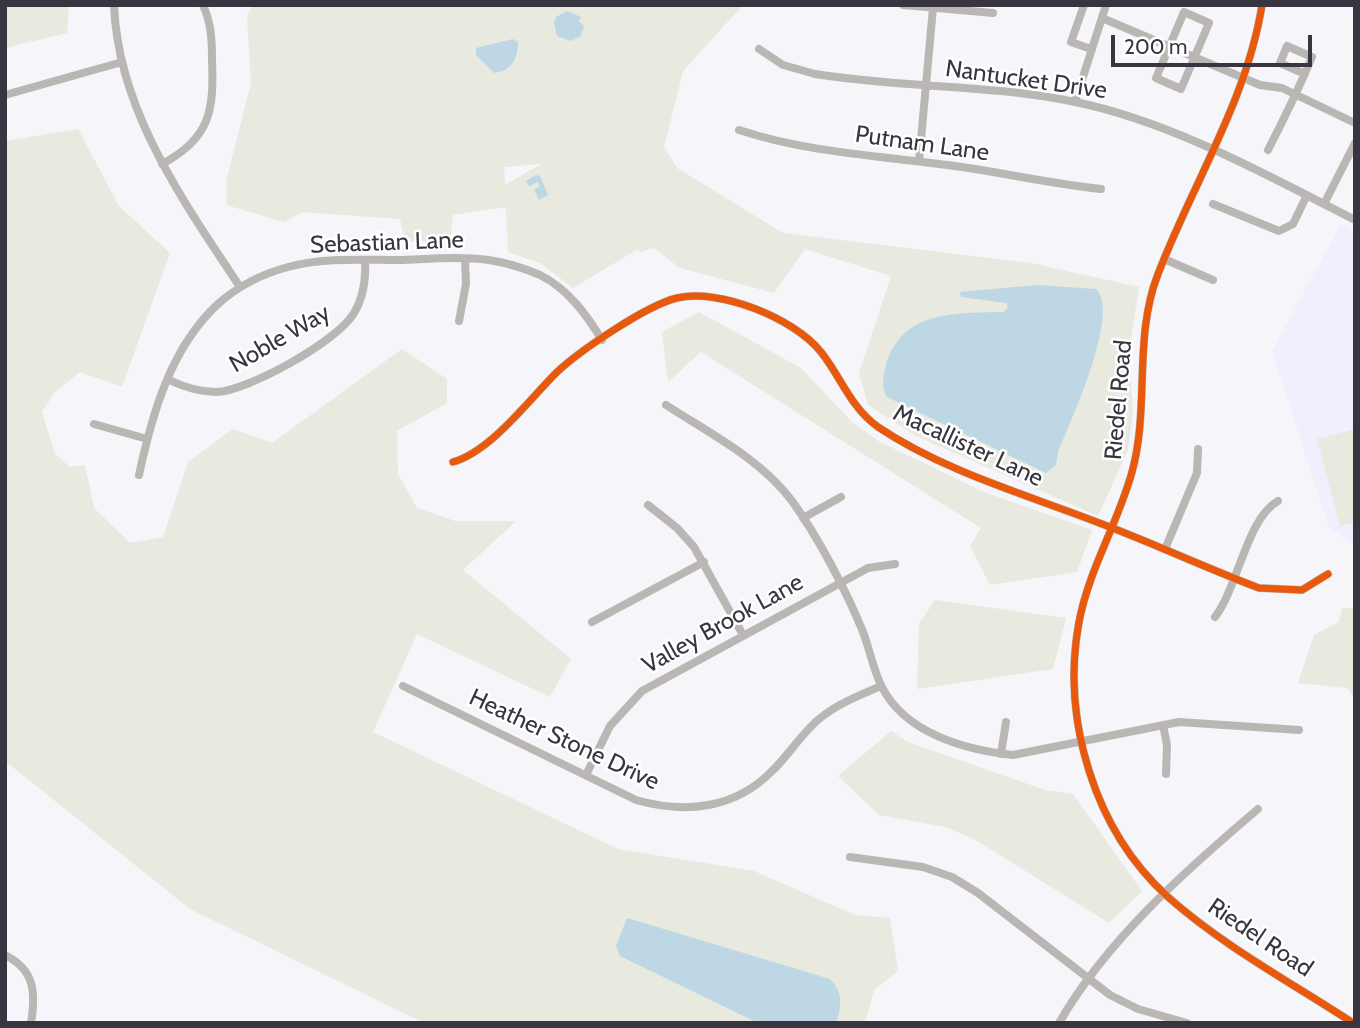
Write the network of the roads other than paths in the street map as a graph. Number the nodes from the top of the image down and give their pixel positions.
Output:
1 (114, 5) edge
2 (203, 5) edge
3 (903, 5) edge
4 (1084, 5) edge
5 (1106, 5) edge
6 (1262, 5) edge
7 (933, 8) junction
8 (993, 13) dead end
9 (1102, 18) junction
10 (1170, 45) junction
11 (759, 49) dead end
12 (1091, 49) junction
13 (1195, 56) junction
14 (122, 62) junction
15 (1305, 74) dead end
16 (1244, 78) junction
17 (926, 86) junction
18 (1296, 94) junction
19 (5, 95) edge
20 (1075, 102) junction
21 (1355, 123) edge
22 (739, 130) dead end
23 (1355, 143) edge
24 (1268, 150) dead end
25 (1211, 151) junction
26 (919, 162) junction
27 (162, 164) junction
28 (1101, 189) dead end
29 (1307, 195) junction
30 (1213, 204) dead end
31 (1324, 204) junction
32 (1355, 220) edge
33 (1164, 258) junction
34 (465, 259) junction
35 (365, 260) junction
36 (1213, 280) dead end
37 (240, 287) junction
38 (460, 321) dead end
39 (602, 340) junction
40 (169, 380) junction
41 (666, 405) dead end
42 (94, 424) dead end
43 (147, 439) junction
44 (1198, 449) dead end
45 (453, 462) dead end
46 (139, 475) dead end
47 (841, 497) dead end
48 (1278, 501) dead end
49 (648, 505) dead end
50 (803, 518) junction
51 (1111, 527) junction
52 (1165, 549) junction
53 (704, 562) junction
54 (895, 564) dead end
55 (1328, 574) dead end
56 (1235, 579) junction
57 (838, 583) junction
58 (1215, 617) dead end
59 (592, 622) dead end
60 (743, 635) junction
61 (403, 686) dead end
62 (881, 686) junction
63 (1006, 722) dead end
64 (1163, 725) junction
65 (1299, 730) dead end
66 (1082, 743) junction
67 (1001, 754) junction
68 (1166, 774) dead end
69 (586, 775) junction
70 (1258, 809) dead end
71 (850, 857) dead end
72 (1166, 895) junction
73 (5, 955) edge
74 (1087, 977) junction
75 (31, 1023) edge
76 (1059, 1023) edge
77 (1187, 1023) edge
78 (1353, 1023) edge

1 - 14 street
2 - 27 street
3 - 7 street
4 - 12 street
5 - 9 street
6 - 16 street, Riedel Road
7 - 8 street
7 - 17 street
9 - 10 street
9 - 12 street
10 - 13 street
10 - 13 street
10 - 13 street
11 - 17 street, Nantucket Drive
12 - 20 street
13 - 16 street
14 - 19 street
14 - 27 street
15 - 18 street
16 - 18 street
16 - 25 street, Riedel Road
17 - 20 street, Nantucket Drive
17 - 26 street
18 - 21 street
18 - 24 street
20 - 25 street, Nantucket Drive
22 - 26 street, Putnam Lane
23 - 31 street
25 - 29 street, Nantucket Drive
25 - 33 street, Riedel Road
26 - 28 street, Putnam Lane
27 - 37 street
29 - 30 street
29 - 31 street, Nantucket Drive
31 - 32 street, Nantucket Drive
33 - 36 street
33 - 51 street, Riedel Road
34 - 35 street, Sebastian Lane
34 - 38 street
34 - 39 street, Sebastian Lane
35 - 37 street, Sebastian Lane
35 - 40 street, Noble Way
37 - 40 street, Sebastian Lane
39 - 45 street, Macallister Lane
39 - 51 street, Macallister Lane
40 - 43 street, Sebastian Lane
41 - 50 street
42 - 43 street
43 - 46 street, Sebastian Lane
44 - 52 street
47 - 50 street
48 - 56 street
49 - 53 street
50 - 57 street
51 - 52 street, Macallister Lane
51 - 66 street, Riedel Road
52 - 56 street, Macallister Lane
53 - 59 street
53 - 60 street
54 - 57 street, Valley Brook Lane
55 - 56 street, Macallister Lane
56 - 58 street
57 - 60 street, Valley Brook Lane
57 - 62 street
60 - 69 street, Valley Brook Lane
61 - 69 street, Heather Stone Drive
62 - 67 street
62 - 69 street, Heather Stone Drive
63 - 67 street
64 - 65 street
64 - 66 street
64 - 68 street
66 - 67 street
66 - 72 street, Riedel Road
70 - 72 street
71 - 74 street
72 - 74 street
72 - 78 street, Riedel Road
73 - 75 street
74 - 76 street
74 - 77 street

